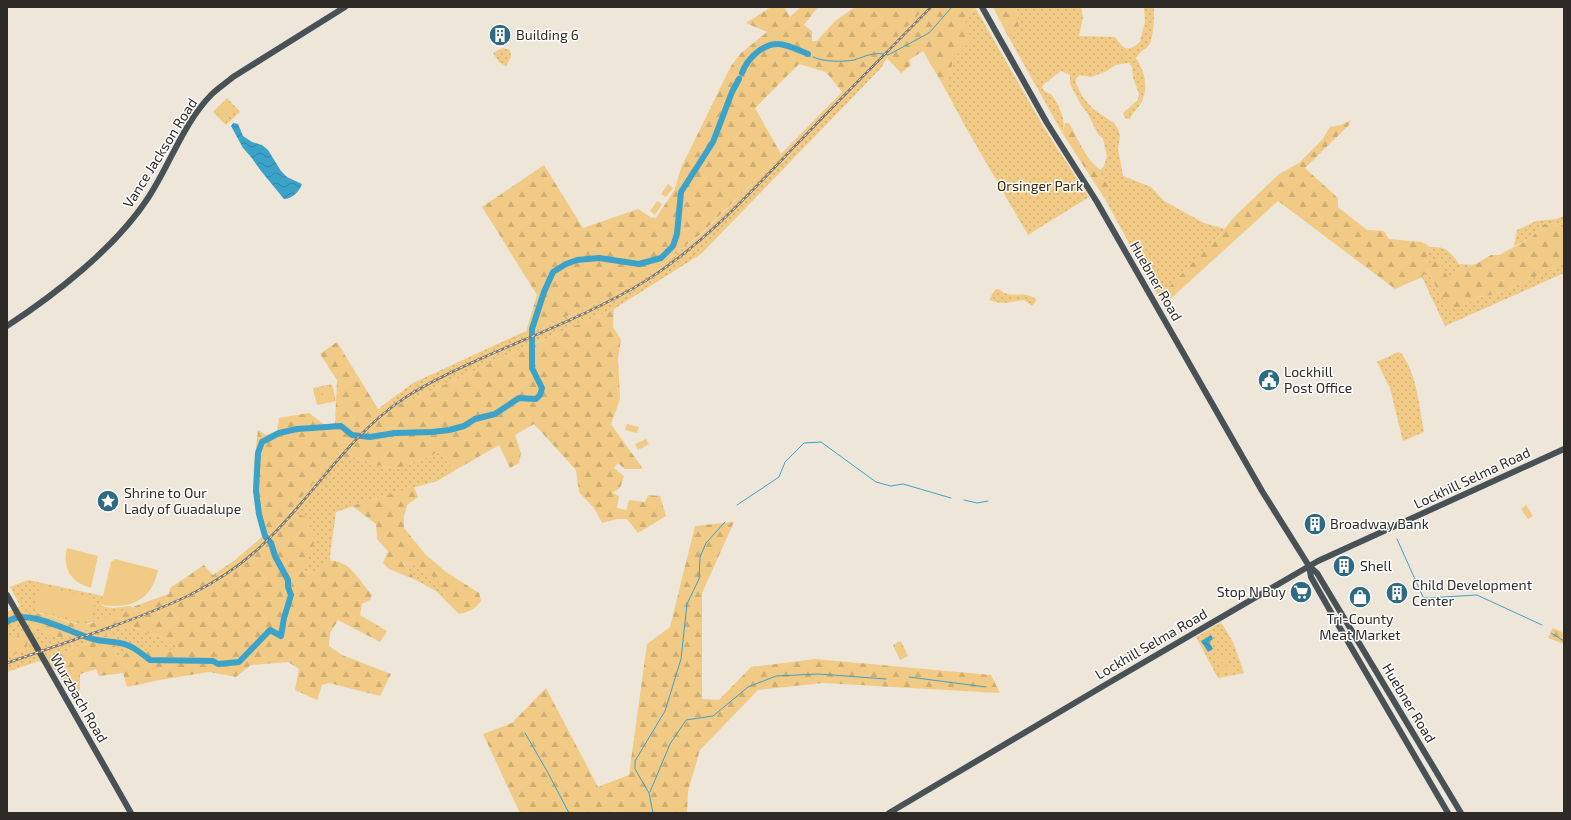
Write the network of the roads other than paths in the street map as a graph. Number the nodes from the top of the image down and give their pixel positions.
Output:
1 (345, 7) edge
2 (982, 7) edge
3 (7, 326) edge
4 (1564, 449) edge
5 (1309, 566) junction
6 (7, 596) edge
7 (1422, 748) junction
8 (1413, 753) junction
9 (131, 813) edge
10 (889, 813) edge
11 (1448, 813) edge
12 (1461, 813) edge

1 - 3 main road, Vance Jackson Road
2 - 5 main road, Huebner Road
4 - 5 main road, Lockhill Selma Road
5 - 7 main road, Huebner Road
5 - 8 main road, Huebner Road
5 - 10 main road, Lockhill Selma Road
6 - 9 main road, Wurzbach Road
7 - 8 main road
7 - 12 main road, Huebner Road
8 - 11 main road, Huebner Road

